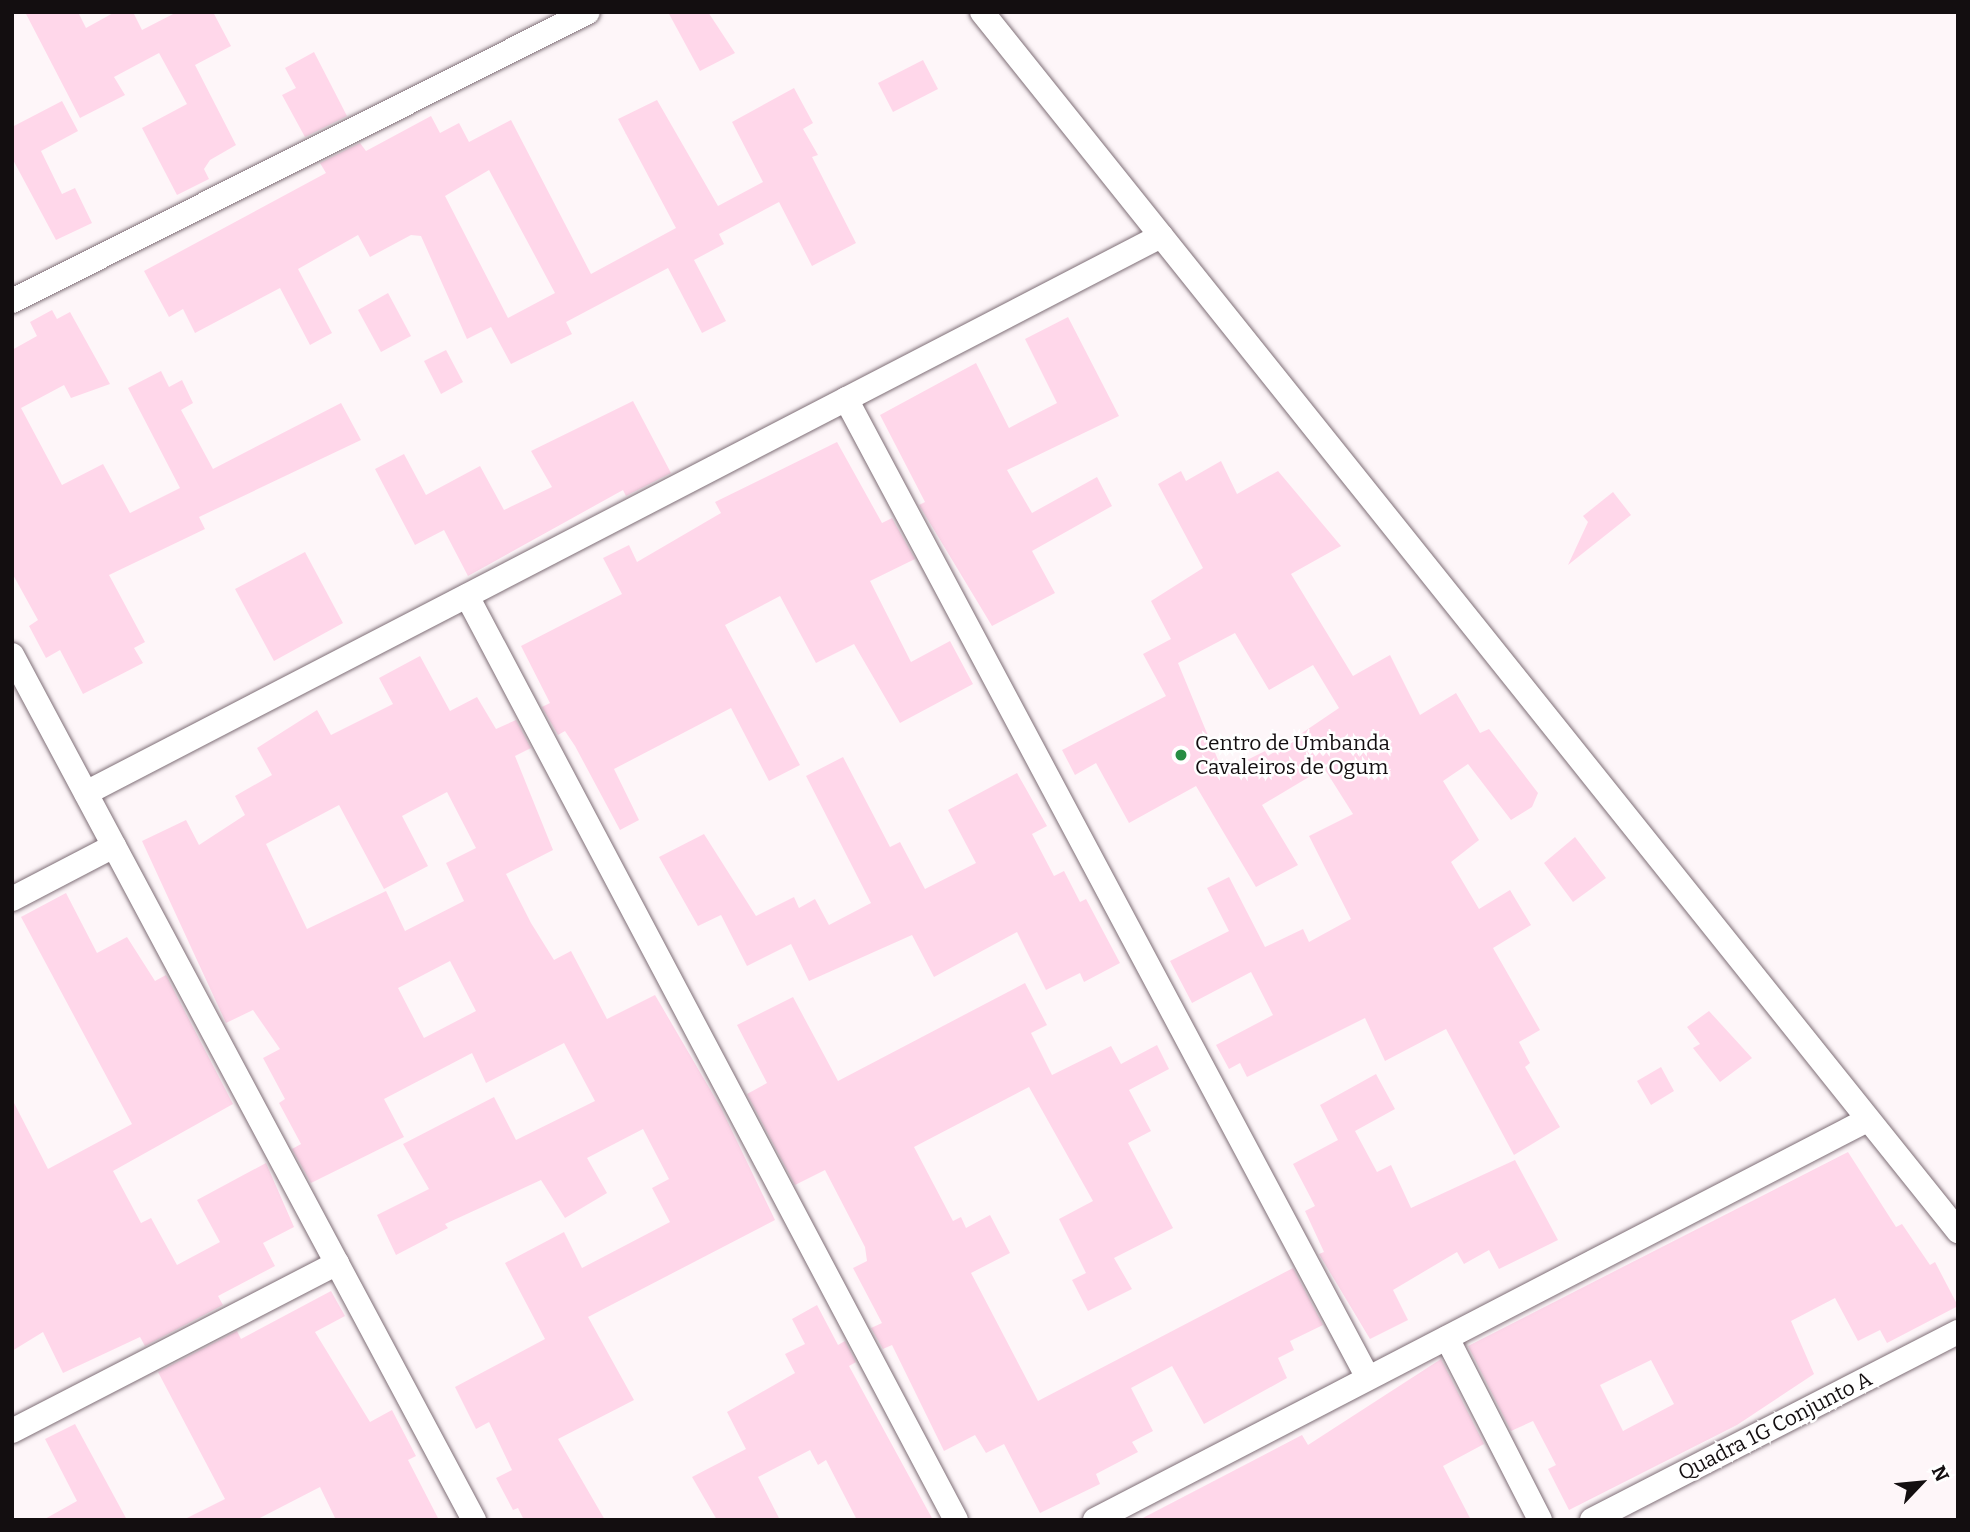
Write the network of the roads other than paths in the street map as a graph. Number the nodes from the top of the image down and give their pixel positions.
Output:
1 (589, 12) edge
2 (982, 12) edge
3 (1161, 236) junction
4 (12, 301) edge
5 (846, 399) junction
6 (467, 596) junction
7 (12, 655) edge
8 (86, 793) junction
9 (114, 846) junction
10 (12, 899) edge
11 (1867, 1120) junction
12 (1958, 1231) edge
13 (337, 1263) junction
14 (1958, 1332) edge
15 (1447, 1338) junction
16 (1368, 1378) junction
17 (12, 1431) edge
18 (474, 1520) edge
19 (956, 1520) edge
20 (1096, 1520) edge
21 (1541, 1520) edge
22 (1592, 1520) edge

1 - 4 street
2 - 3 street
3 - 5 street
3 - 11 street
5 - 6 street
5 - 16 street
6 - 8 street
6 - 19 street
7 - 8 street
8 - 9 street
9 - 10 street
9 - 13 street
11 - 12 street
11 - 15 street
13 - 17 street
13 - 18 street
14 - 22 street, Quadra 1G Conjunto A
15 - 16 street
15 - 21 street
16 - 20 street

